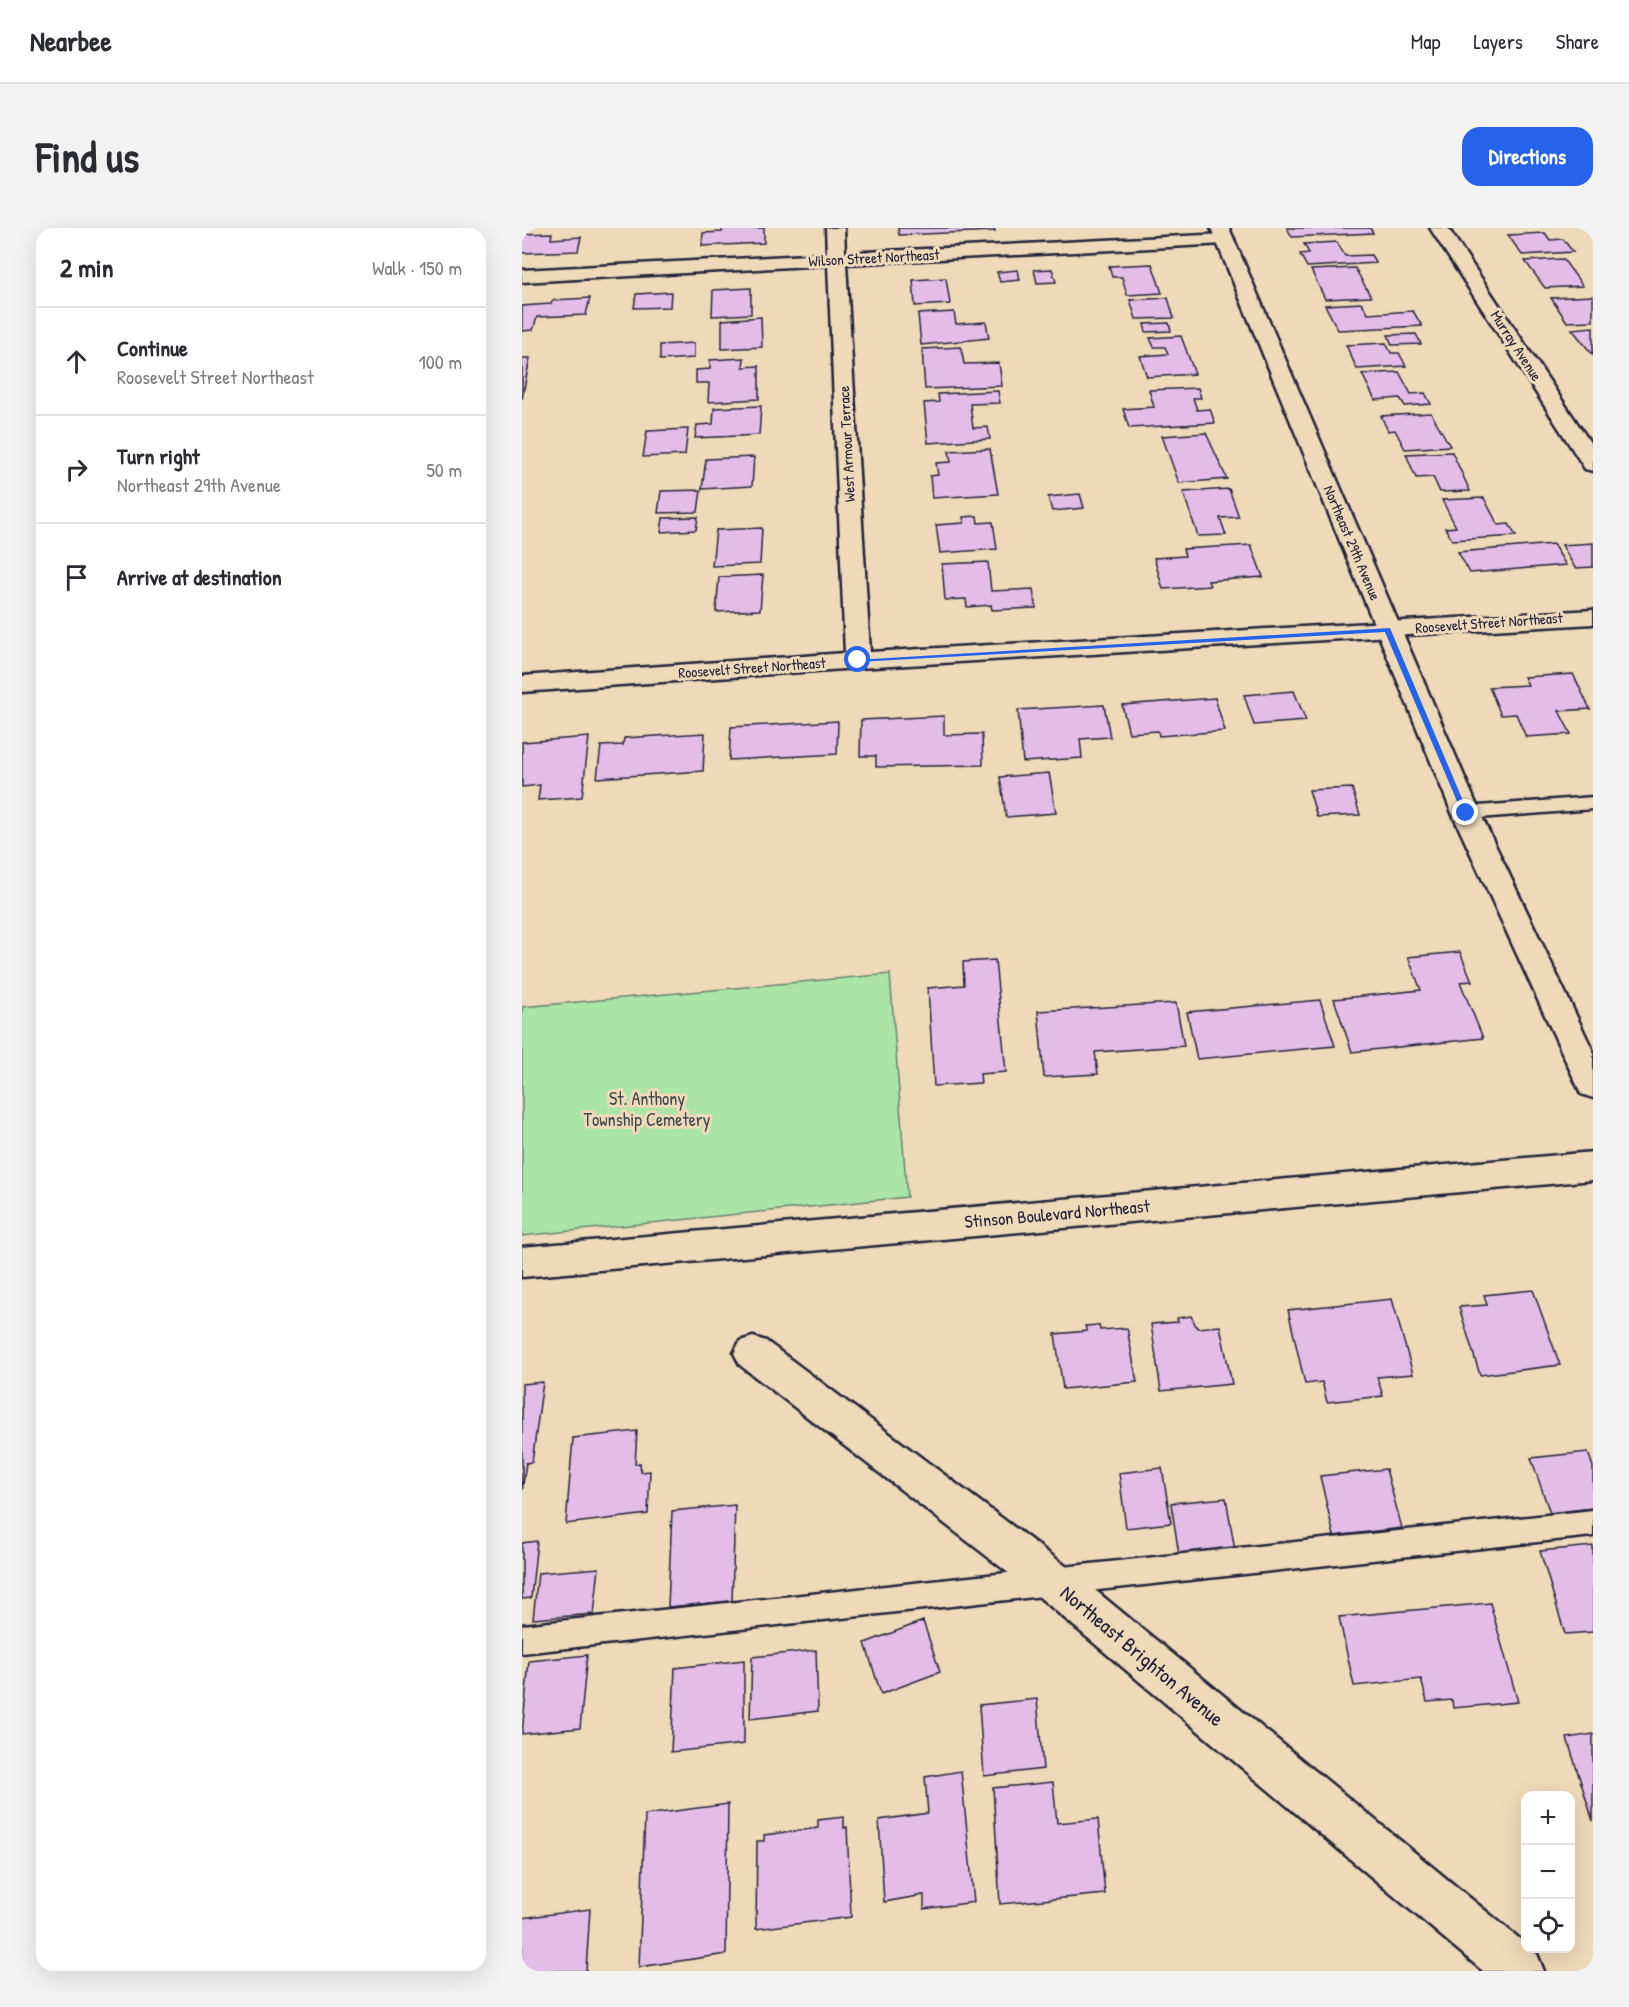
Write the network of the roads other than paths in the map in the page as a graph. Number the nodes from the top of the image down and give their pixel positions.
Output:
1 (835, 228) edge
2 (1439, 228) edge
3 (1223, 234) edge
4 (837, 260) junction
5 (522, 276) edge
6 (1593, 464) edge
7 (1593, 616) edge
8 (1388, 630) junction
9 (858, 660) junction
10 (522, 684) edge
11 (1593, 804) edge
12 (1466, 813) junction
13 (1593, 1085) edge
14 (1593, 1166) edge
15 (522, 1262) edge
16 (753, 1353) dead end
17 (1593, 1523) edge
18 (1052, 1581) junction
19 (522, 1639) edge
20 (1520, 1971) edge

1 - 4 street, West Armour Terrace
2 - 6 street, Murray Avenue
3 - 4 street, Wilson Street Northeast
3 - 8 street, Northeast 29th Avenue
4 - 5 street, Wilson Street Northeast
4 - 9 street, West Armour Terrace
7 - 8 street, Roosevelt Street Northeast
8 - 9 street, Roosevelt Street Northeast
8 - 12 street, Northeast 29th Avenue
9 - 10 street, Roosevelt Street Northeast
11 - 12 lane
12 - 13 street, Northeast 29th Avenue
14 - 15 street, Stinson Boulevard Northeast
16 - 18 street, Northeast Brighton Avenue
17 - 18 lane
18 - 19 lane
18 - 20 street, Northeast Brighton Avenue

